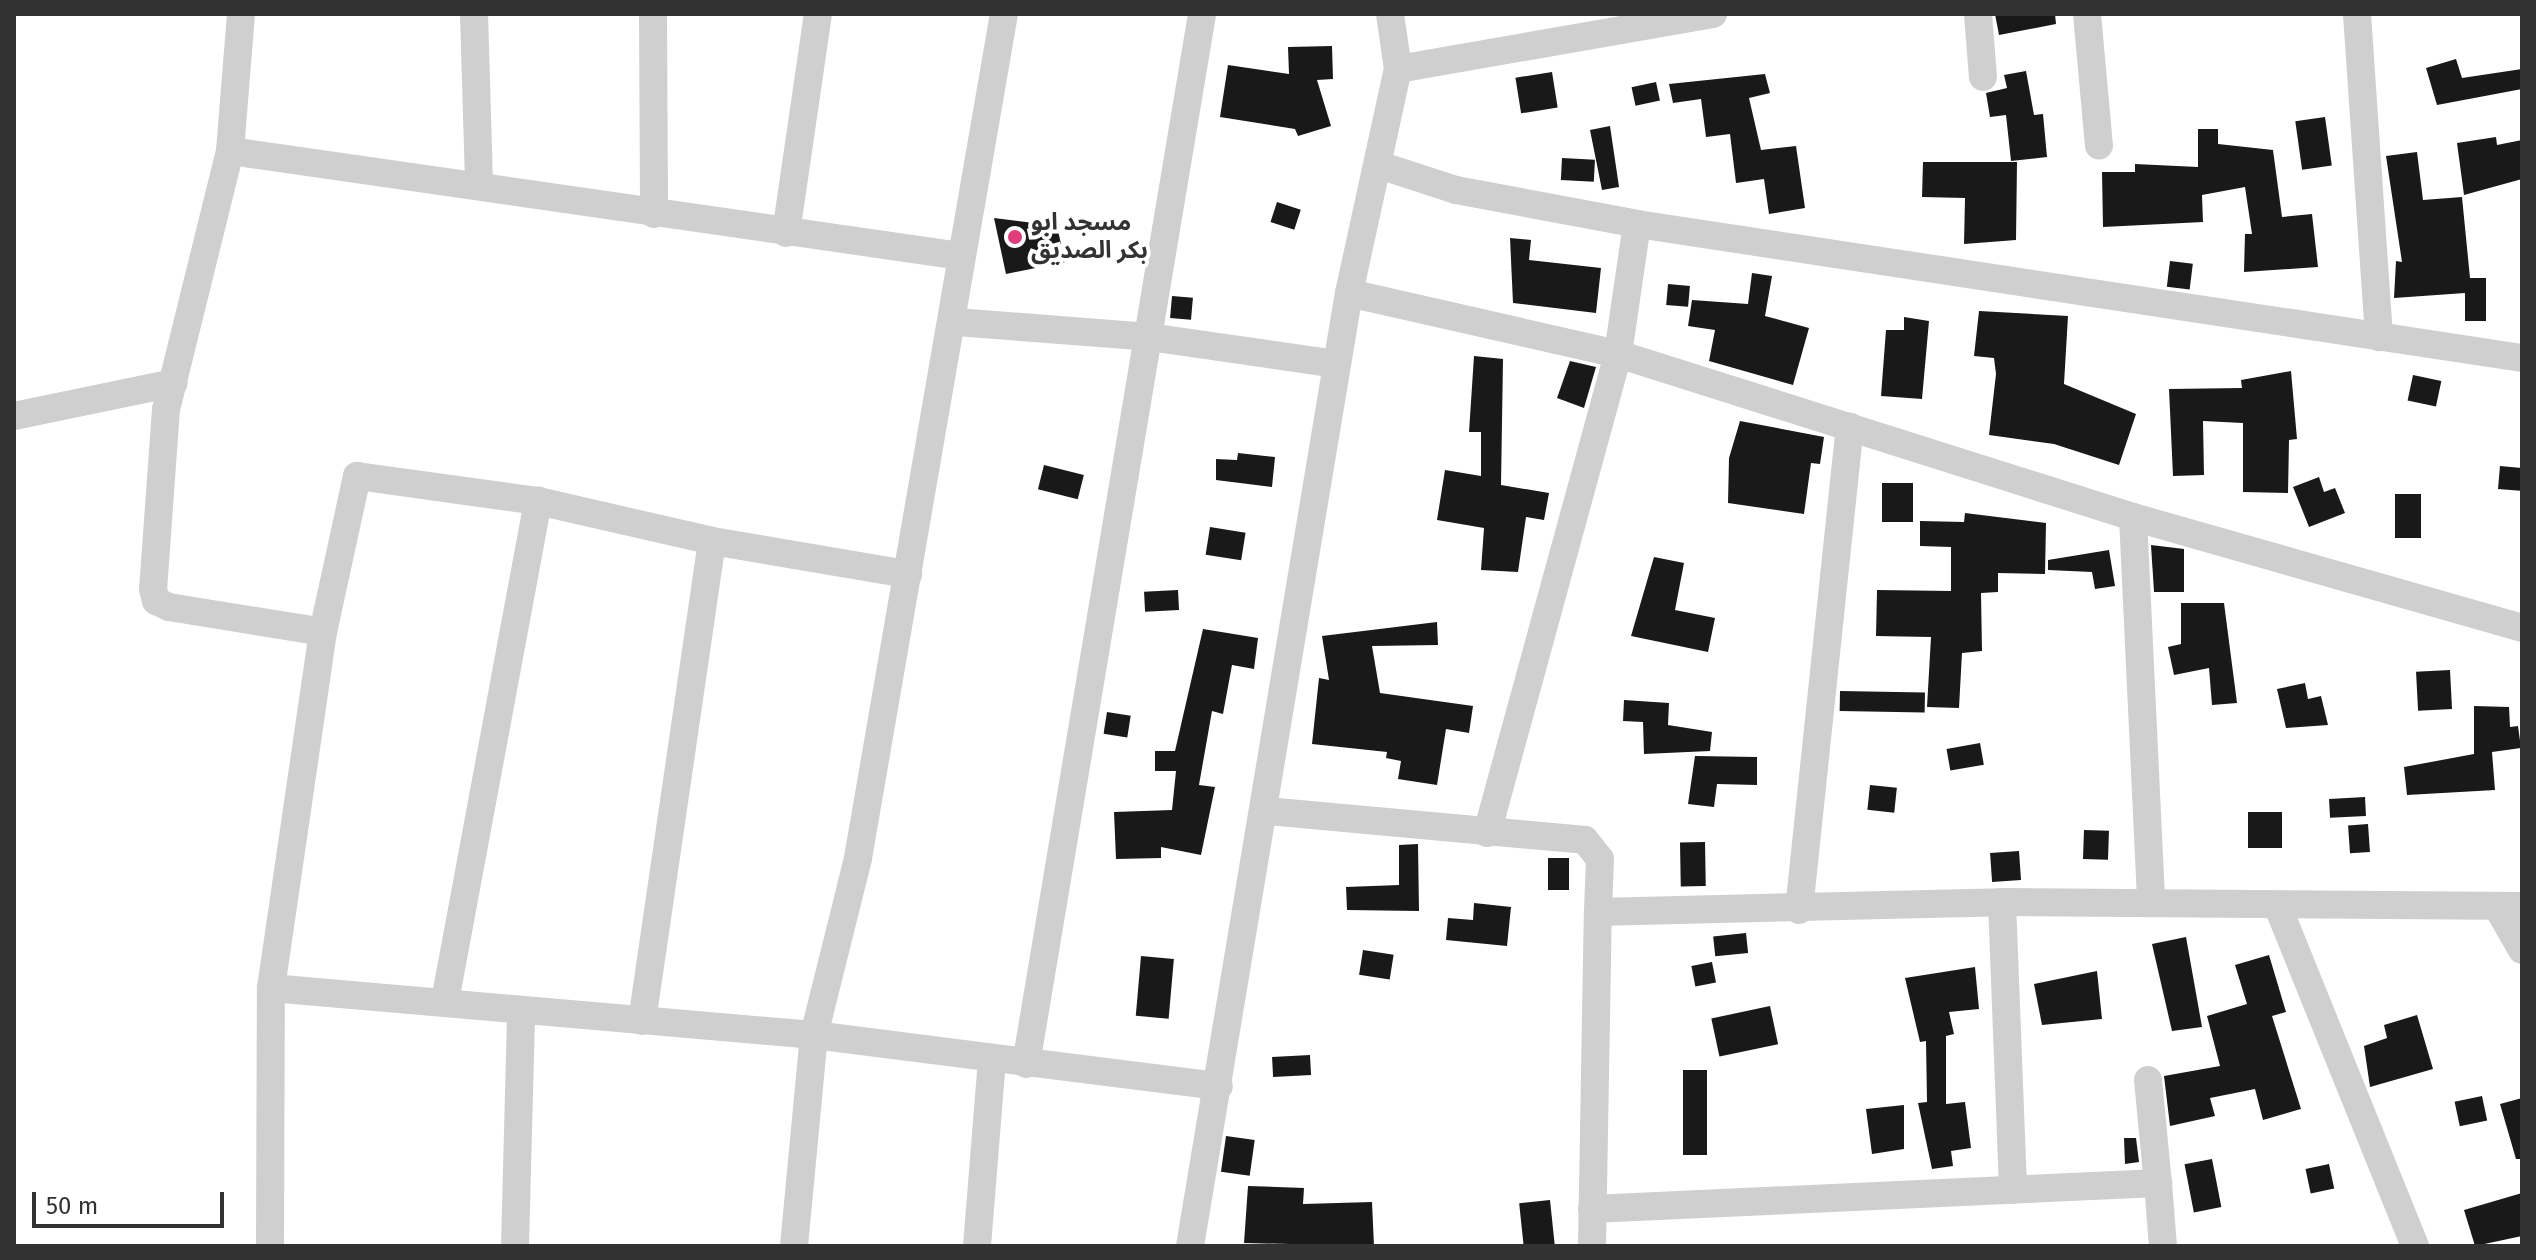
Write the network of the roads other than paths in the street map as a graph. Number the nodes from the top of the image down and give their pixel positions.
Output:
1 (241, 14) edge
2 (474, 14) edge
3 (653, 14) edge
4 (818, 14) edge
5 (1004, 14) edge
6 (1202, 14) edge
7 (1390, 14) edge
8 (1713, 14) edge
9 (1978, 14) edge
10 (2087, 14) edge
11 (2357, 14) edge
12 (1398, 69) junction
13 (1983, 77) dead end
14 (2099, 145) dead end
15 (230, 151) junction
16 (1379, 165) junction
17 (479, 186) junction
18 (654, 214) junction
19 (1637, 224) junction
20 (786, 233) junction
21 (961, 256) junction
22 (1349, 293) junction
23 (956, 322) junction
24 (1149, 337) junction
25 (2379, 337) junction
26 (1618, 354) junction
27 (2522, 358) edge
28 (1337, 364) junction
29 (174, 383) junction
30 (14, 416) edge
31 (1850, 427) junction
32 (538, 501) junction
33 (2133, 517) junction
34 (712, 541) junction
35 (908, 574) junction
36 (2522, 628) edge
37 (323, 632) junction
38 (1267, 811) junction
39 (1487, 833) junction
40 (2002, 902) junction
41 (2151, 903) junction
42 (2278, 907) junction
43 (2510, 907) edge
44 (1799, 910) junction
45 (1598, 912) junction
46 (2522, 950) edge
47 (271, 988) junction
48 (445, 1001) junction
49 (521, 1012) junction
50 (642, 1021) junction
51 (814, 1035) junction
52 (992, 1059) junction
53 (1026, 1064) junction
54 (2148, 1080) dead end
55 (1219, 1086) junction
56 (2158, 1183) junction
57 (2013, 1190) junction
58 (1592, 1209) junction
59 (270, 1246) edge
60 (515, 1246) edge
61 (794, 1246) edge
62 (977, 1246) edge
63 (1190, 1246) edge
64 (1592, 1246) edge
65 (2163, 1246) edge
66 (2415, 1246) edge

1 - 15 street
2 - 17 street
3 - 18 street
4 - 20 street
5 - 21 street
6 - 24 street
7 - 12 street
8 - 12 street
9 - 13 street
10 - 14 street
11 - 25 street
12 - 16 street
15 - 17 street
15 - 29 street
16 - 19 street
16 - 22 street
17 - 18 street
18 - 20 street
19 - 25 street
19 - 26 street
20 - 21 street
21 - 23 street
22 - 26 street
22 - 28 street
23 - 24 street
23 - 35 street
24 - 28 street
24 - 53 street
25 - 27 street
26 - 31 street
26 - 39 street
28 - 38 street
29 - 30 street
29 - 37 street
31 - 33 street
31 - 44 street
32 - 34 street
32 - 37 street
32 - 48 street
33 - 36 street
33 - 41 street
34 - 35 street
34 - 50 street
35 - 51 street
37 - 47 street
38 - 39 street
38 - 55 street
39 - 45 street
40 - 41 street
40 - 44 street
40 - 57 street
41 - 42 street
42 - 43 street
42 - 66 street
43 - 46 street
44 - 45 street
45 - 58 street
47 - 48 street
47 - 59 street
48 - 49 street
49 - 50 street
49 - 60 street
50 - 51 street
51 - 52 street
51 - 61 street
52 - 53 street
52 - 62 street
53 - 55 street
54 - 56 street
55 - 63 street
56 - 57 street
56 - 65 street
57 - 58 street
58 - 64 street

